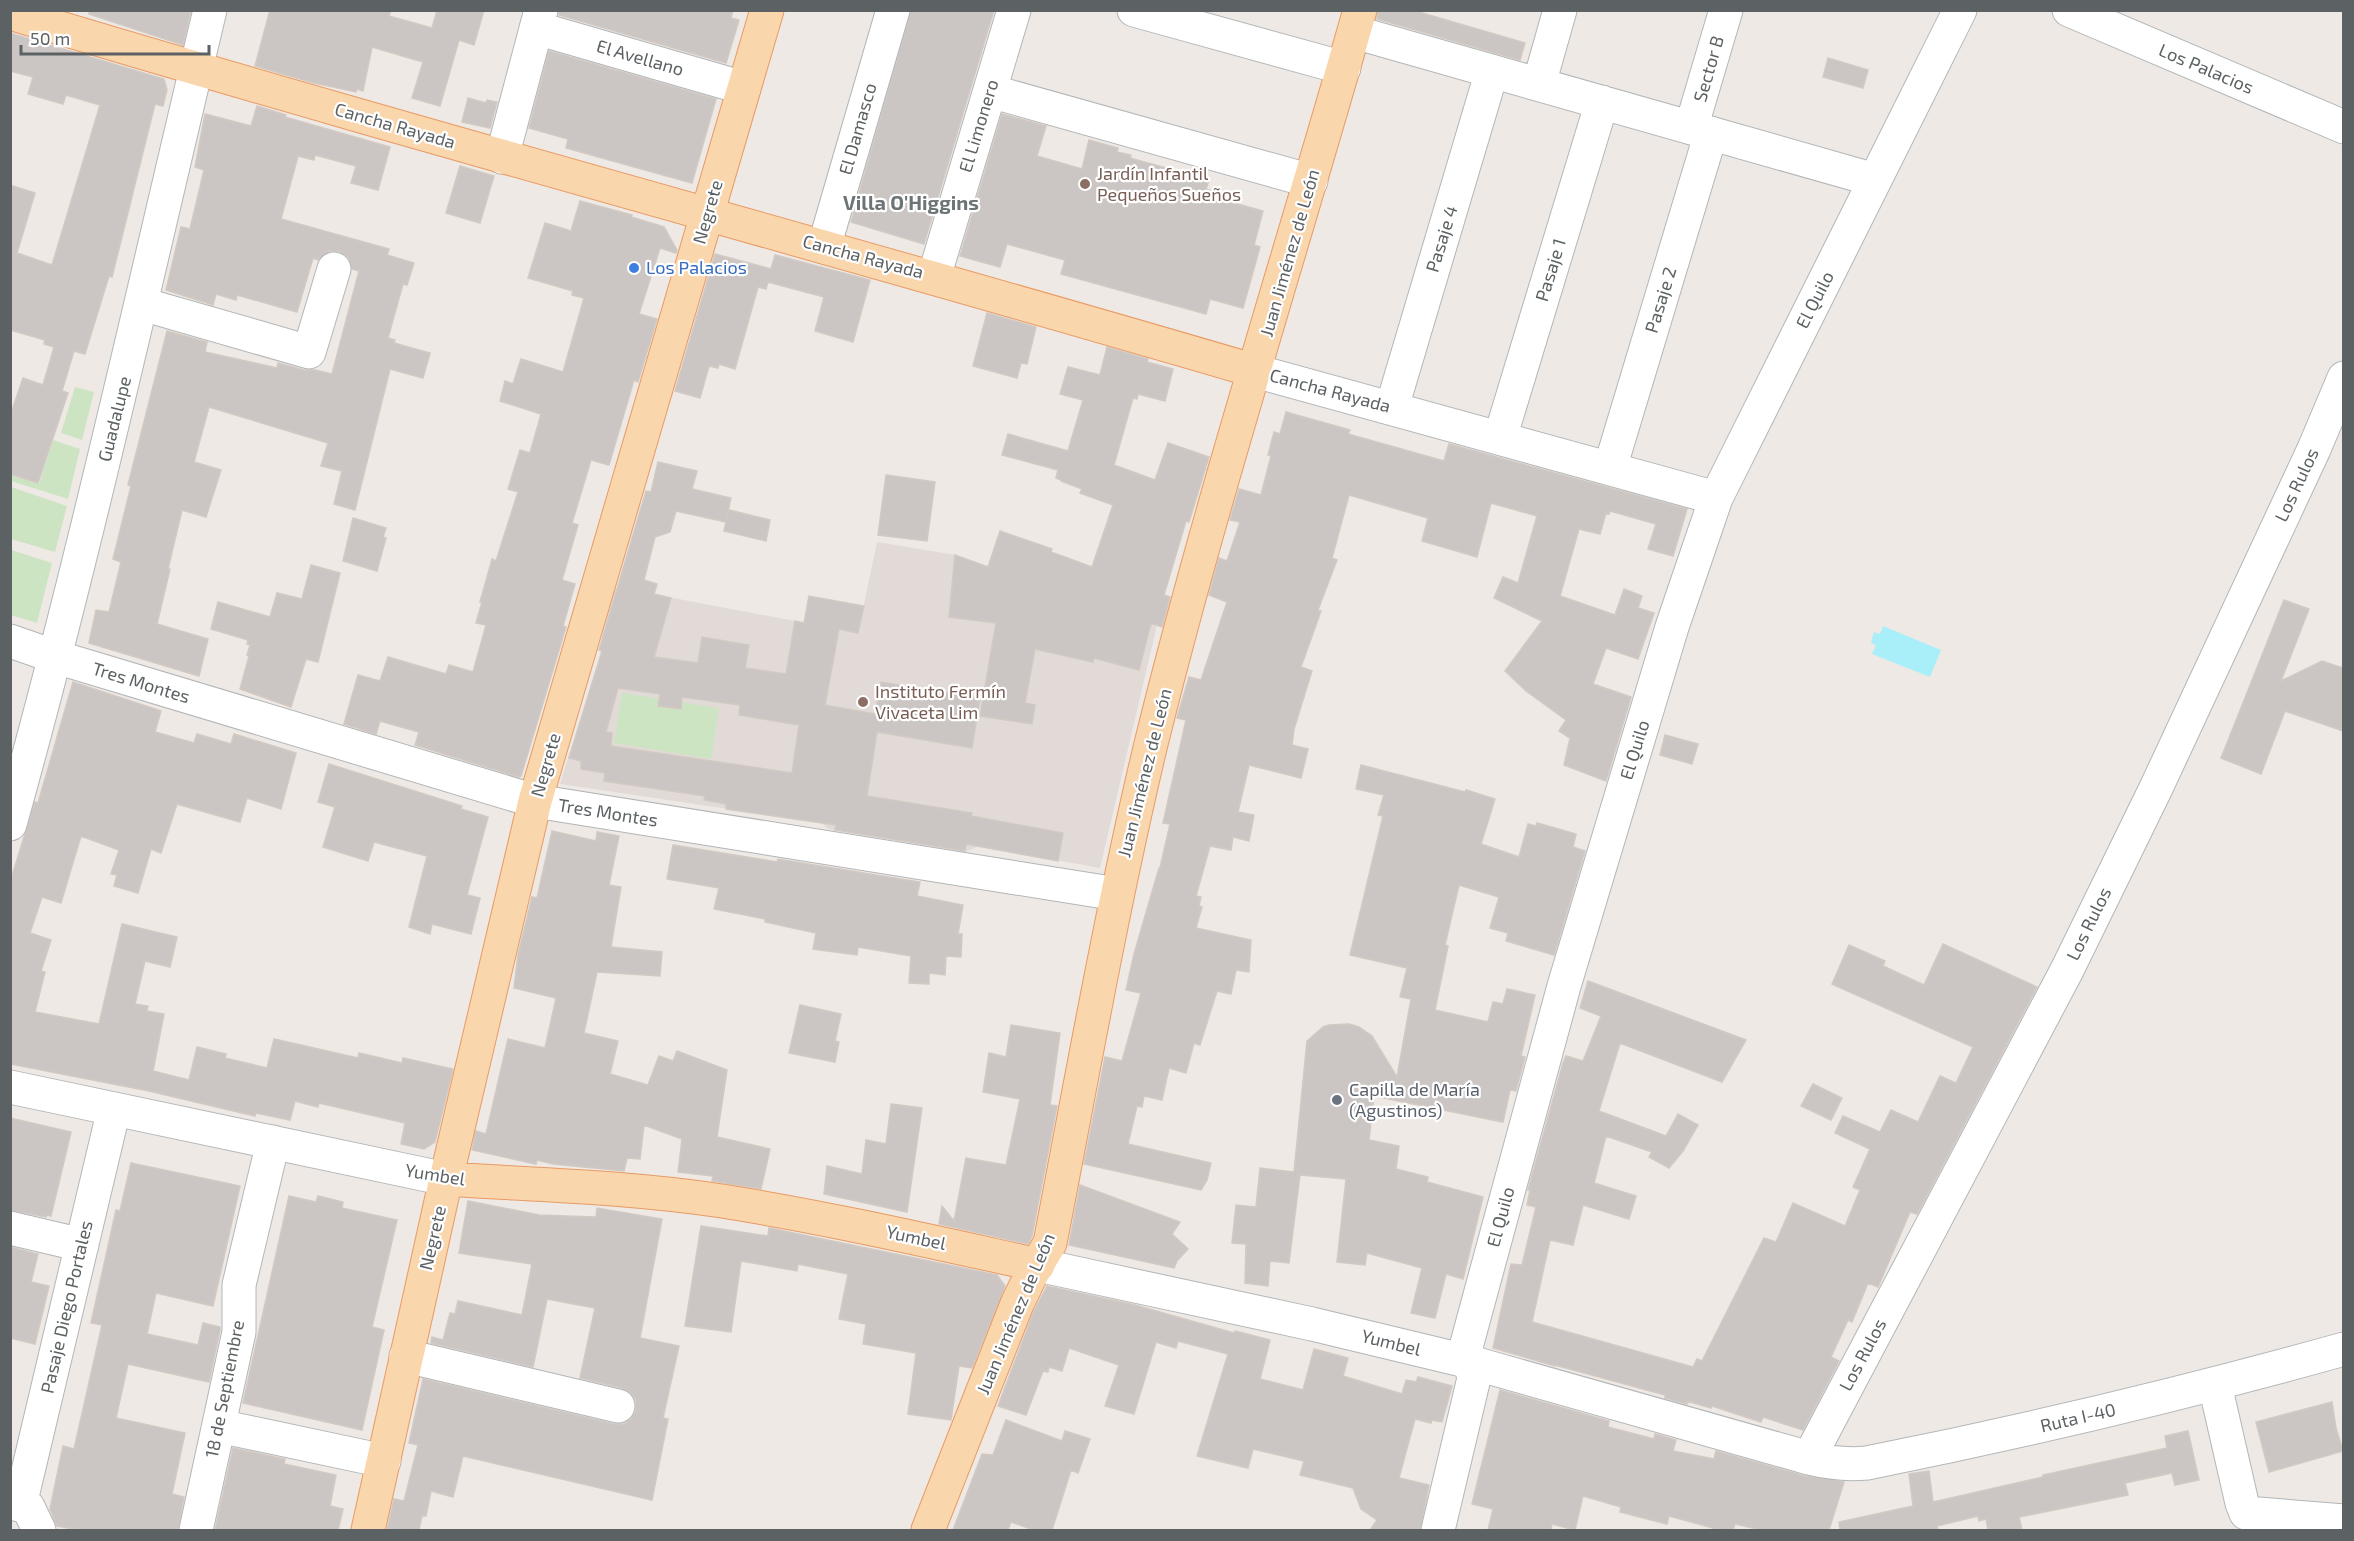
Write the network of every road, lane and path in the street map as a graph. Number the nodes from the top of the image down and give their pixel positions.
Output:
1 (210, 10) edge
2 (767, 10) edge
3 (893, 10) edge
4 (1014, 10) edge
5 (1134, 10) edge
6 (1560, 10) edge
7 (1726, 10) edge
8 (1960, 10) edge
9 (2069, 10) edge
10 (10, 13) edge
11 (538, 20) edge
12 (1357, 21) edge
13 (1344, 68) junction
14 (196, 69) junction
15 (1492, 71) junction
16 (1539, 84) junction
17 (744, 88) junction
18 (990, 91) junction
19 (1602, 102) junction
20 (2343, 128) edge
21 (1701, 130) junction
22 (502, 157) junction
23 (1875, 180) junction
24 (1311, 181) junction
25 (707, 213) junction
26 (824, 247) junction
27 (334, 269) dead end
28 (934, 277) junction
29 (142, 304) junction
30 (1256, 371) junction
31 (2343, 378) edge
32 (1392, 407) junction
33 (1500, 438) junction
34 (1610, 468) junction
35 (1716, 498) junction
36 (10, 641) edge
37 (56, 657) junction
38 (535, 801) junction
39 (10, 825) edge
40 (1117, 894) junction
41 (10, 1087) edge
42 (114, 1109) junction
43 (273, 1142) junction
44 (446, 1179) junction
45 (10, 1228) edge
46 (82, 1245) junction
47 (1038, 1264) junction
48 (2343, 1349) edge
49 (406, 1356) junction
50 (1470, 1362) junction
51 (2215, 1385) junction
52 (618, 1406) dead end
53 (219, 1426) junction
54 (1809, 1458) junction
55 (384, 1461) junction
56 (24, 1511) edge
57 (2343, 1521) edge
58 (2246, 1522) edge
59 (196, 1530) edge
60 (368, 1530) edge
61 (928, 1530) edge
62 (1438, 1530) edge

1 - 14 street, Guadalupe
2 - 17 main road, Negrete
3 - 26 street, El Damasco
4 - 18 street, El Limonero
5 - 13 street
6 - 16 street
7 - 21 street, Sector B
8 - 23 street, El Quilo
9 - 20 street, Los Palacios
10 - 14 main road, Cancha Rayada
11 - 17 street, El Avellano
11 - 22 street
12 - 13 main road, Juan Jiménez de León
12 - 15 street
13 - 24 main road, Juan Jiménez de León
14 - 22 main road, Cancha Rayada
14 - 29 street, Guadalupe
15 - 16 street
15 - 32 street, Pasaje 4
16 - 19 street
17 - 25 main road, Negrete
18 - 24 street
18 - 28 street, El Limonero
19 - 21 street
19 - 33 street, Pasaje 1
21 - 23 street
21 - 34 street, Pasaje 2
22 - 25 main road, Cancha Rayada
23 - 35 street, El Quilo
24 - 30 main road, Juan Jiménez de León
25 - 26 main road, Cancha Rayada
25 - 38 main road, Negrete
26 - 28 main road, Cancha Rayada
27 - 29 street
28 - 30 main road, Cancha Rayada
29 - 37 street, Guadalupe
30 - 32 street, Cancha Rayada
30 - 40 main road, Juan Jiménez de León
31 - 54 street, Los Rulos
32 - 33 street, Cancha Rayada
33 - 34 street, Cancha Rayada
34 - 35 street, Cancha Rayada
35 - 50 street, El Quilo
36 - 37 street, Tres Montes
37 - 38 street, Tres Montes
37 - 39 street, Guadalupe
38 - 40 street, Tres Montes
38 - 44 main road, Negrete
40 - 47 main road, Juan Jiménez de León
41 - 42 street, Yumbel
42 - 43 street, Yumbel
42 - 46 street, Pasaje Diego Portales
43 - 44 street, Yumbel
43 - 53 street, 18 de Septiembre
44 - 47 main road, Yumbel
44 - 49 main road, Negrete
45 - 46 street
46 - 56 street, Pasaje Diego Portales
47 - 50 street, Yumbel
47 - 61 main road, Juan Jiménez de León
48 - 51 street, Ruta I-40
49 - 52 street
49 - 55 main road, Negrete
50 - 54 street, Yumbel
50 - 62 street, El Quilo
51 - 54 street, Ruta I-40
51 - 58 street
53 - 55 street
53 - 59 street, 18 de Septiembre
55 - 60 main road, Negrete
57 - 58 street

